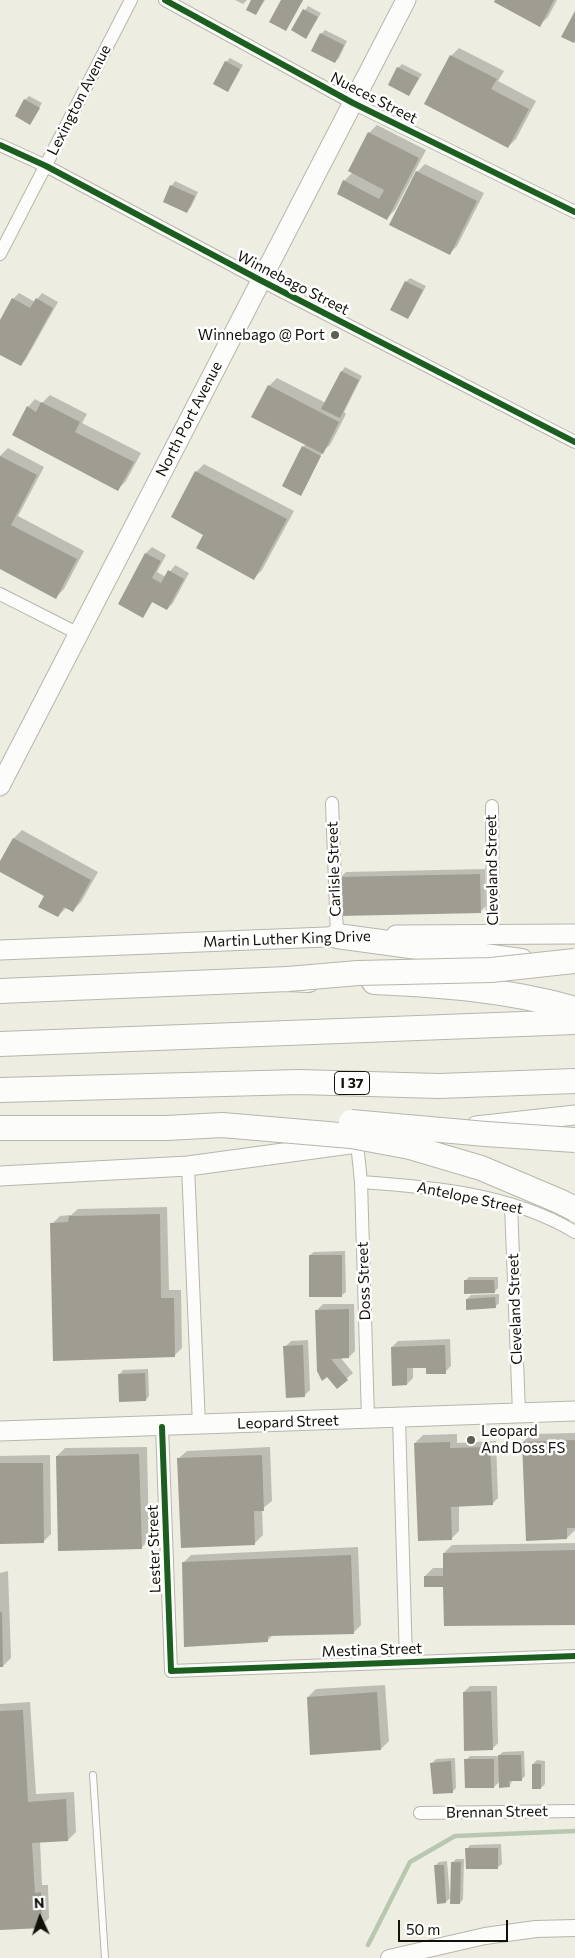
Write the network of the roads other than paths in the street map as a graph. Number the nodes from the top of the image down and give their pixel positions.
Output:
1 (131, 0) edge
2 (165, 0) edge
3 (406, 0) edge
4 (353, 102) junction
5 (0, 145) edge
6 (46, 166) junction
7 (575, 212) edge
8 (0, 254) edge
9 (260, 280) junction
10 (575, 442) edge
11 (0, 594) edge
12 (80, 634) junction
13 (0, 786) edge
14 (332, 803) dead end
15 (492, 806) dead end
16 (575, 934) edge
17 (493, 935) junction
18 (337, 936) junction
19 (6, 951) edge
20 (575, 961) edge
21 (575, 967) edge
22 (288, 979) junction
23 (0, 990) edge
24 (575, 1009) edge
25 (575, 1022) edge
26 (0, 1044) edge
27 (575, 1081) edge
28 (0, 1090) edge
29 (575, 1115) edge
30 (222, 1125) junction
31 (0, 1128) edge
32 (575, 1140) edge
33 (357, 1143) junction
34 (188, 1166) junction
35 (0, 1176) edge
36 (361, 1182) junction
37 (511, 1204) junction
38 (575, 1210) edge
39 (575, 1232) edge
40 (575, 1411) edge
41 (519, 1413) junction
42 (399, 1418) junction
43 (368, 1419) junction
44 (199, 1425) junction
45 (162, 1427) junction
46 (0, 1431) edge
47 (575, 1656) edge
48 (406, 1661) junction
49 (170, 1670) joint
50 (93, 1775) dead end
51 (575, 1810) edge
52 (420, 1812) dead end
53 (575, 1928) edge
54 (105, 1958) edge
55 (389, 1958) edge

1 - 6 street, Lexington Avenue
2 - 4 street, Nueces Street
3 - 4 main road, North Port Avenue
4 - 7 street, Nueces Street
4 - 9 main road, North Port Avenue
5 - 6 street, Winnebago Street
6 - 8 street, Lexington Avenue
6 - 9 street, Winnebago Street
9 - 10 street, Winnebago Street
9 - 12 main road, North Port Avenue
11 - 12 street
12 - 13 main road, North Port Avenue
14 - 18 street, Carlisle Street
15 - 17 street, Cleveland Street
16 - 17 main road, Martin Luther King Drive
17 - 18 main road, Martin Luther King Drive
18 - 19 main road, Martin Luther King Drive
18 - 21 highway
20 - 22 highway, bridge
22 - 23 highway
22 - 24 highway, bridge
25 - 26 highway
27 - 28 highway, I 37
29 - 33 main road
30 - 31 highway, bridge
30 - 32 highway, bridge
30 - 38 highway, bridge
33 - 34 main road
33 - 36 street, Doss Street
34 - 35 main road
34 - 44 street
36 - 37 street, Antelope Street
36 - 43 street, Doss Street
37 - 39 street, Antelope Street
37 - 41 street, Cleveland Street
40 - 41 main road, Leopard Street
41 - 42 main road, Leopard Street
42 - 43 main road, Leopard Street
42 - 48 street
43 - 44 main road, Leopard Street
44 - 45 main road, Leopard Street
45 - 46 main road, Leopard Street
45 - 49 street, Lester Street
47 - 48 street, Mestina Street
48 - 49 street, Mestina Street
50 - 54 lane
51 - 52 street, Brennan Street
53 - 55 street

